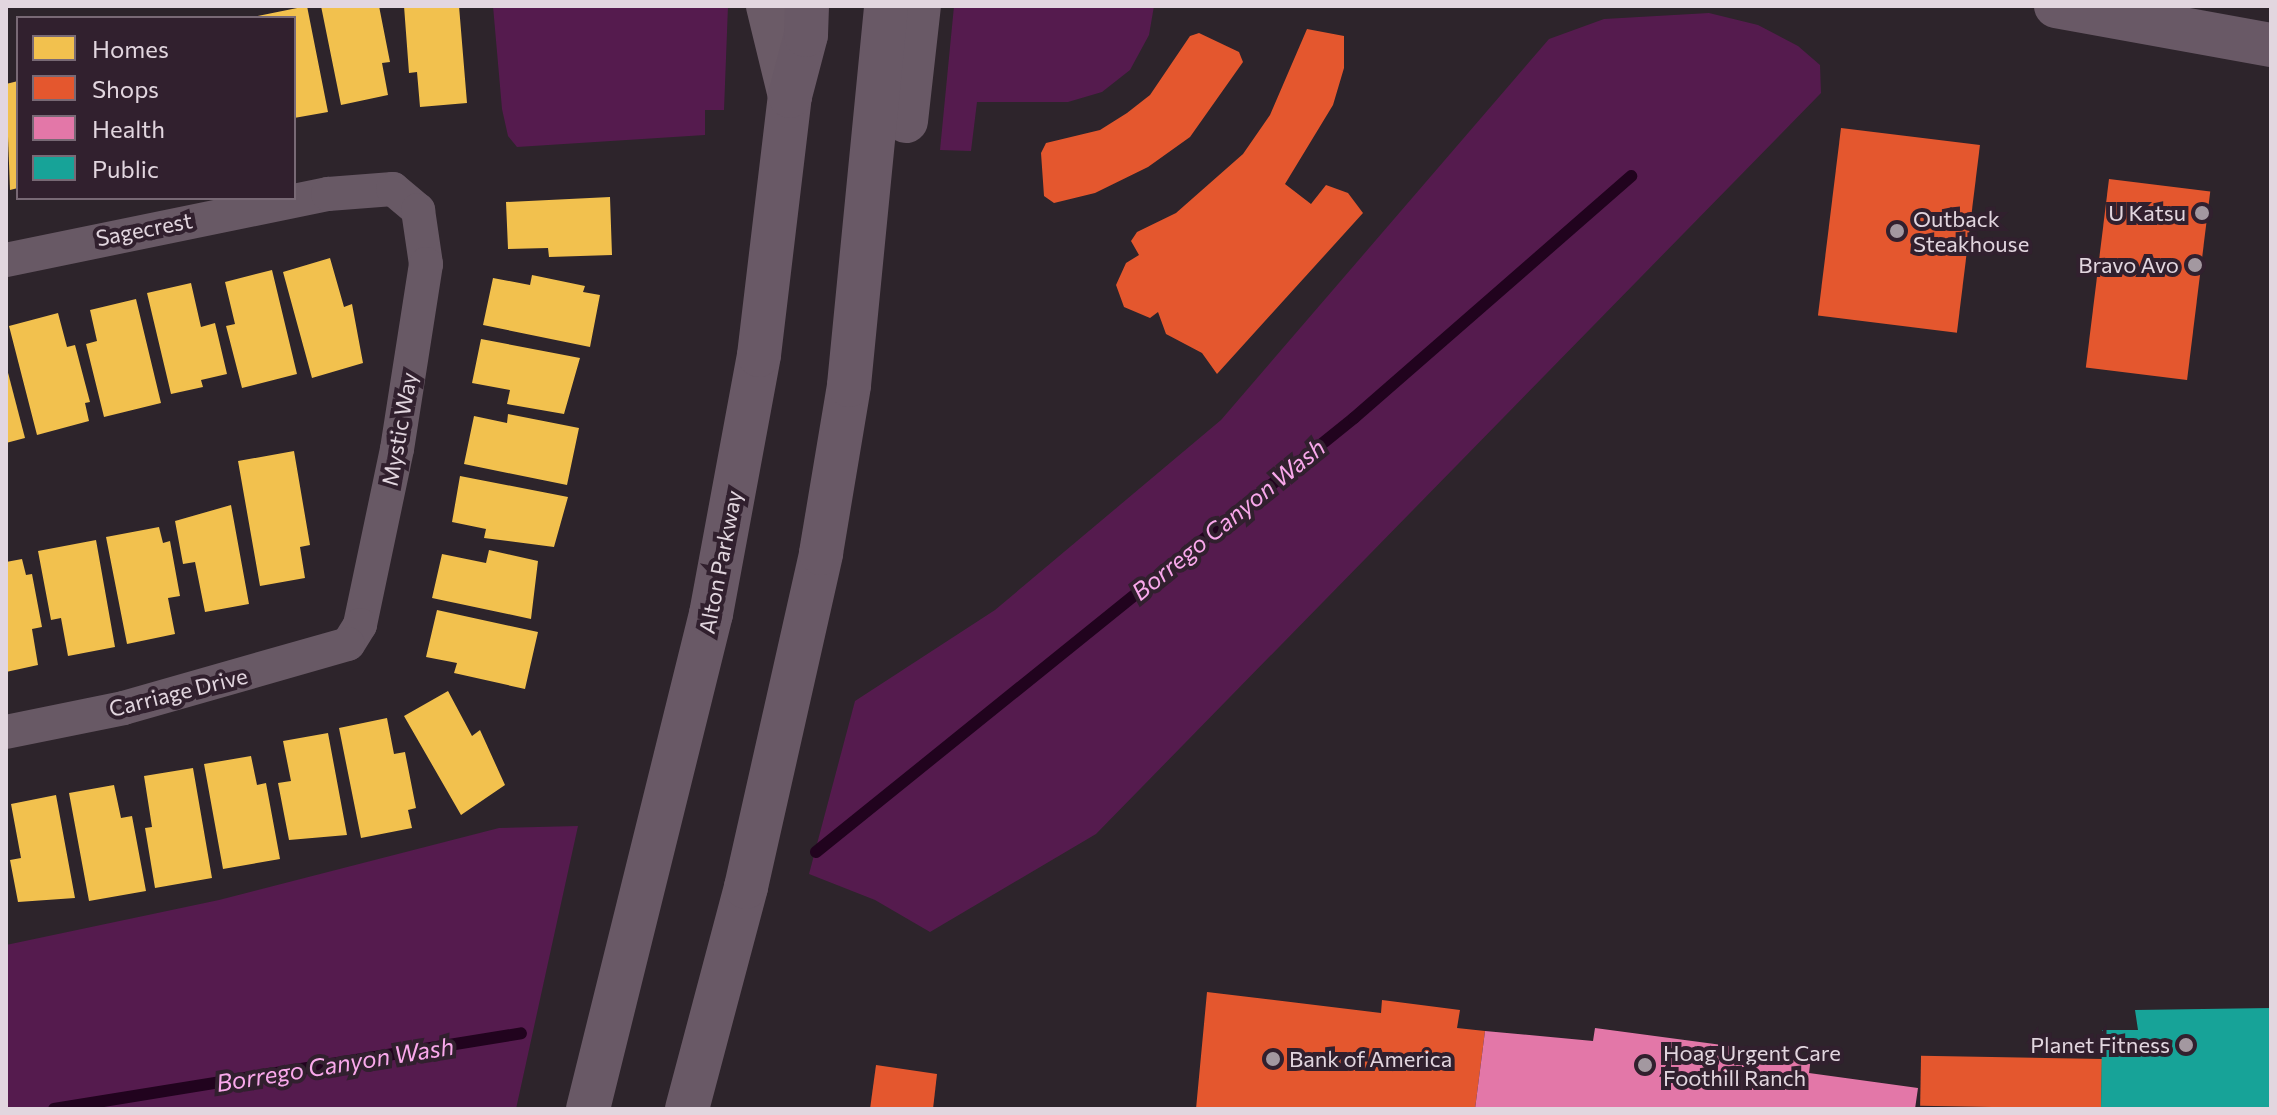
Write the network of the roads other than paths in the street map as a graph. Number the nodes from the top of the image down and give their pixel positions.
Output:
1 (768, 6) edge
2 (807, 6) edge
3 (886, 6) edge
4 (919, 6) edge
5 (2056, 6) edge
6 (2271, 45) edge
7 (790, 96) junction
8 (869, 204) junction
9 (418, 210) joint
10 (6, 260) edge
11 (348, 644) joint
12 (6, 732) edge
13 (588, 1109) edge
14 (687, 1109) edge

1 - 7 main road
2 - 7 main road, Alton Parkway
3 - 8 main road
4 - 8 main road
5 - 6 main road
7 - 13 main road, Alton Parkway
8 - 14 main road
9 - 10 street, Sagecrest
9 - 11 street, Mystic Way
11 - 12 street, Carriage Drive

